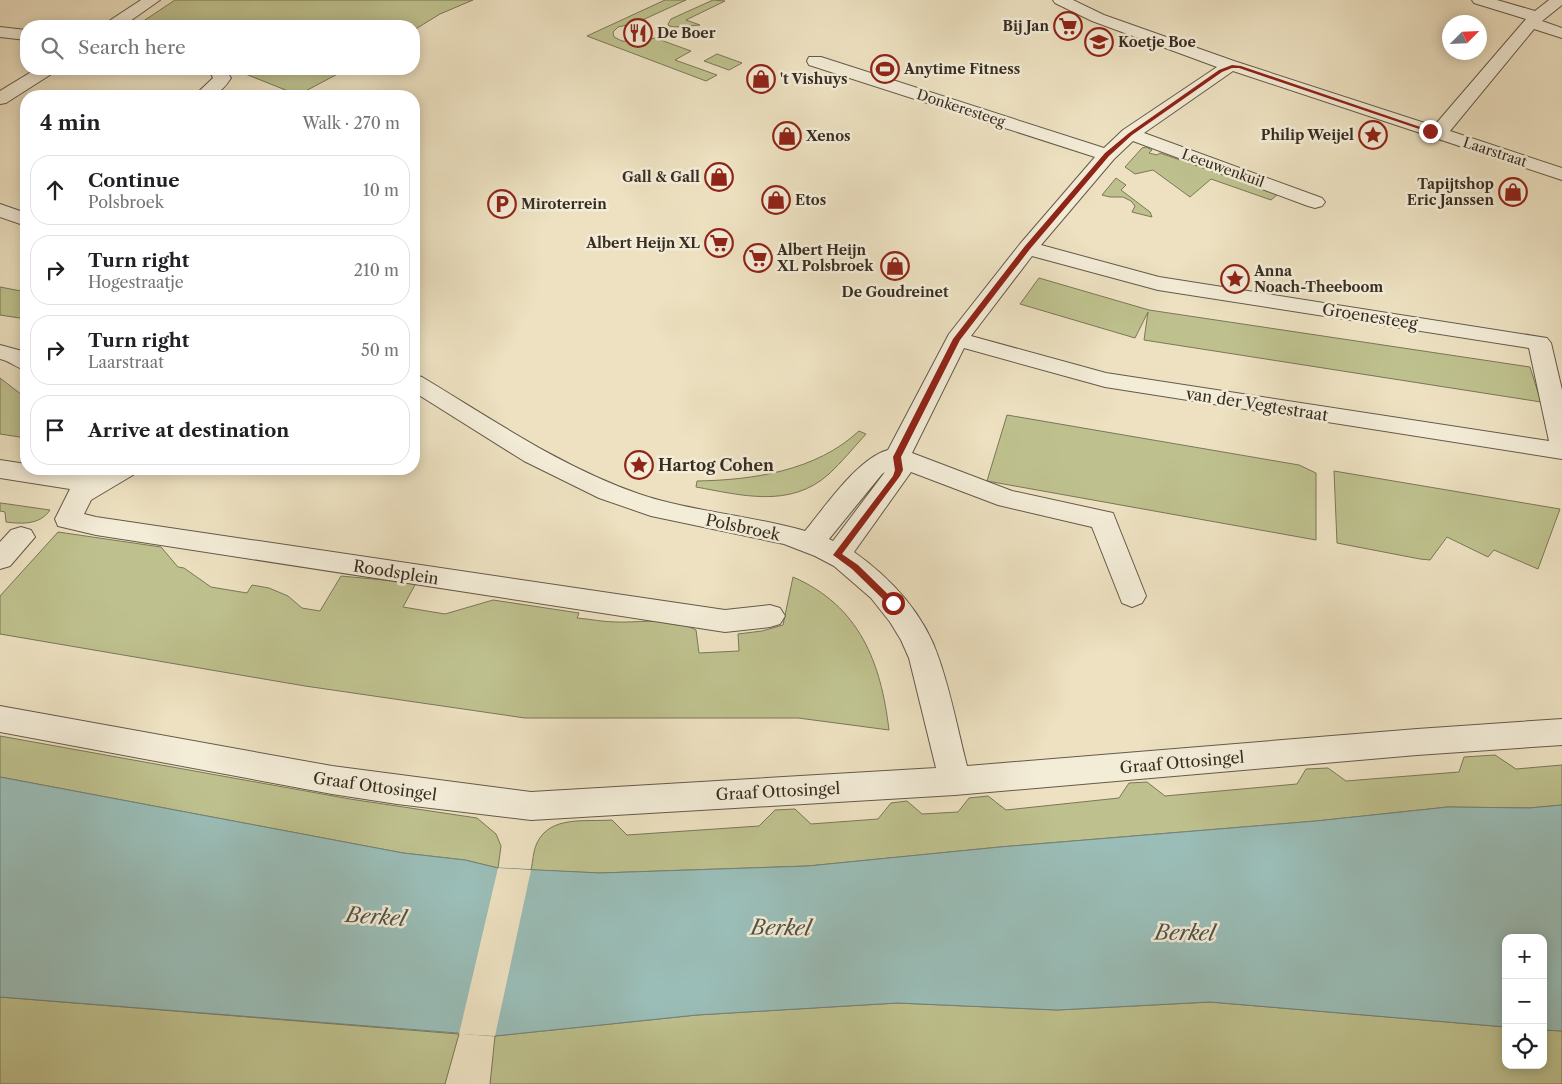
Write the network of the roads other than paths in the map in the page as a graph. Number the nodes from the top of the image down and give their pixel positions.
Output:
1 (152, 0) edge
2 (1061, 0) edge
3 (1480, 0) edge
4 (1558, 0) edge
5 (121, 20) edge
6 (1534, 20) junction
7 (0, 32) edge
8 (1562, 33) edge
9 (20, 34) edge
10 (815, 61) dead end
11 (1226, 68) junction
12 (38, 75) edge
13 (222, 75) edge
14 (210, 90) edge
15 (2, 98) edge
16 (20, 98) edge
17 (1437, 133) junction
18 (1130, 134) junction
19 (1107, 154) junction
20 (1562, 174) edge
21 (1315, 202) dead end
22 (0, 210) edge
23 (20, 218) edge
24 (1028, 248) junction
25 (957, 339) junction
26 (0, 352) edge
27 (20, 358) edge
28 (420, 386) edge
29 (1562, 442) edge
30 (1562, 451) edge
31 (897, 457) junction
32 (0, 469) edge
33 (20, 472) edge
34 (38, 475) edge
35 (113, 475) edge
36 (96, 484) junction
37 (0, 534) edge
38 (810, 542) junction
39 (837, 555) junction
40 (0, 559) edge
41 (1132, 596) dead end
42 (770, 616) dead end
43 (0, 719) edge
44 (1562, 732) edge
45 (956, 781) junction

1 - 5 street
2 - 11 street, Laarstraat
3 - 6 street
4 - 6 street
6 - 8 street
6 - 17 street
7 - 9 street
10 - 19 street, Donkeresteeg
11 - 17 street, Laarstraat
11 - 18 street
12 - 15 street
13 - 14 street
15 - 16 street
17 - 20 street, Laarstraat
18 - 19 street
18 - 21 street, Leeuwenkuil
19 - 24 street
22 - 23 street
24 - 25 street
24 - 29 street, Groenesteeg
25 - 30 street, van der Vegtestraat
25 - 31 street
26 - 27 street
28 - 38 street, Polsbroek
31 - 38 street
31 - 39 street
31 - 41 street
32 - 33 street
34 - 36 street
35 - 36 street, Roodsplein
36 - 42 street, Roodsplein
37 - 40 street
38 - 39 street, Polsbroek
39 - 45 street, Polsbroek
43 - 45 street, Graaf Ottosingel
44 - 45 street, Graaf Ottosingel

